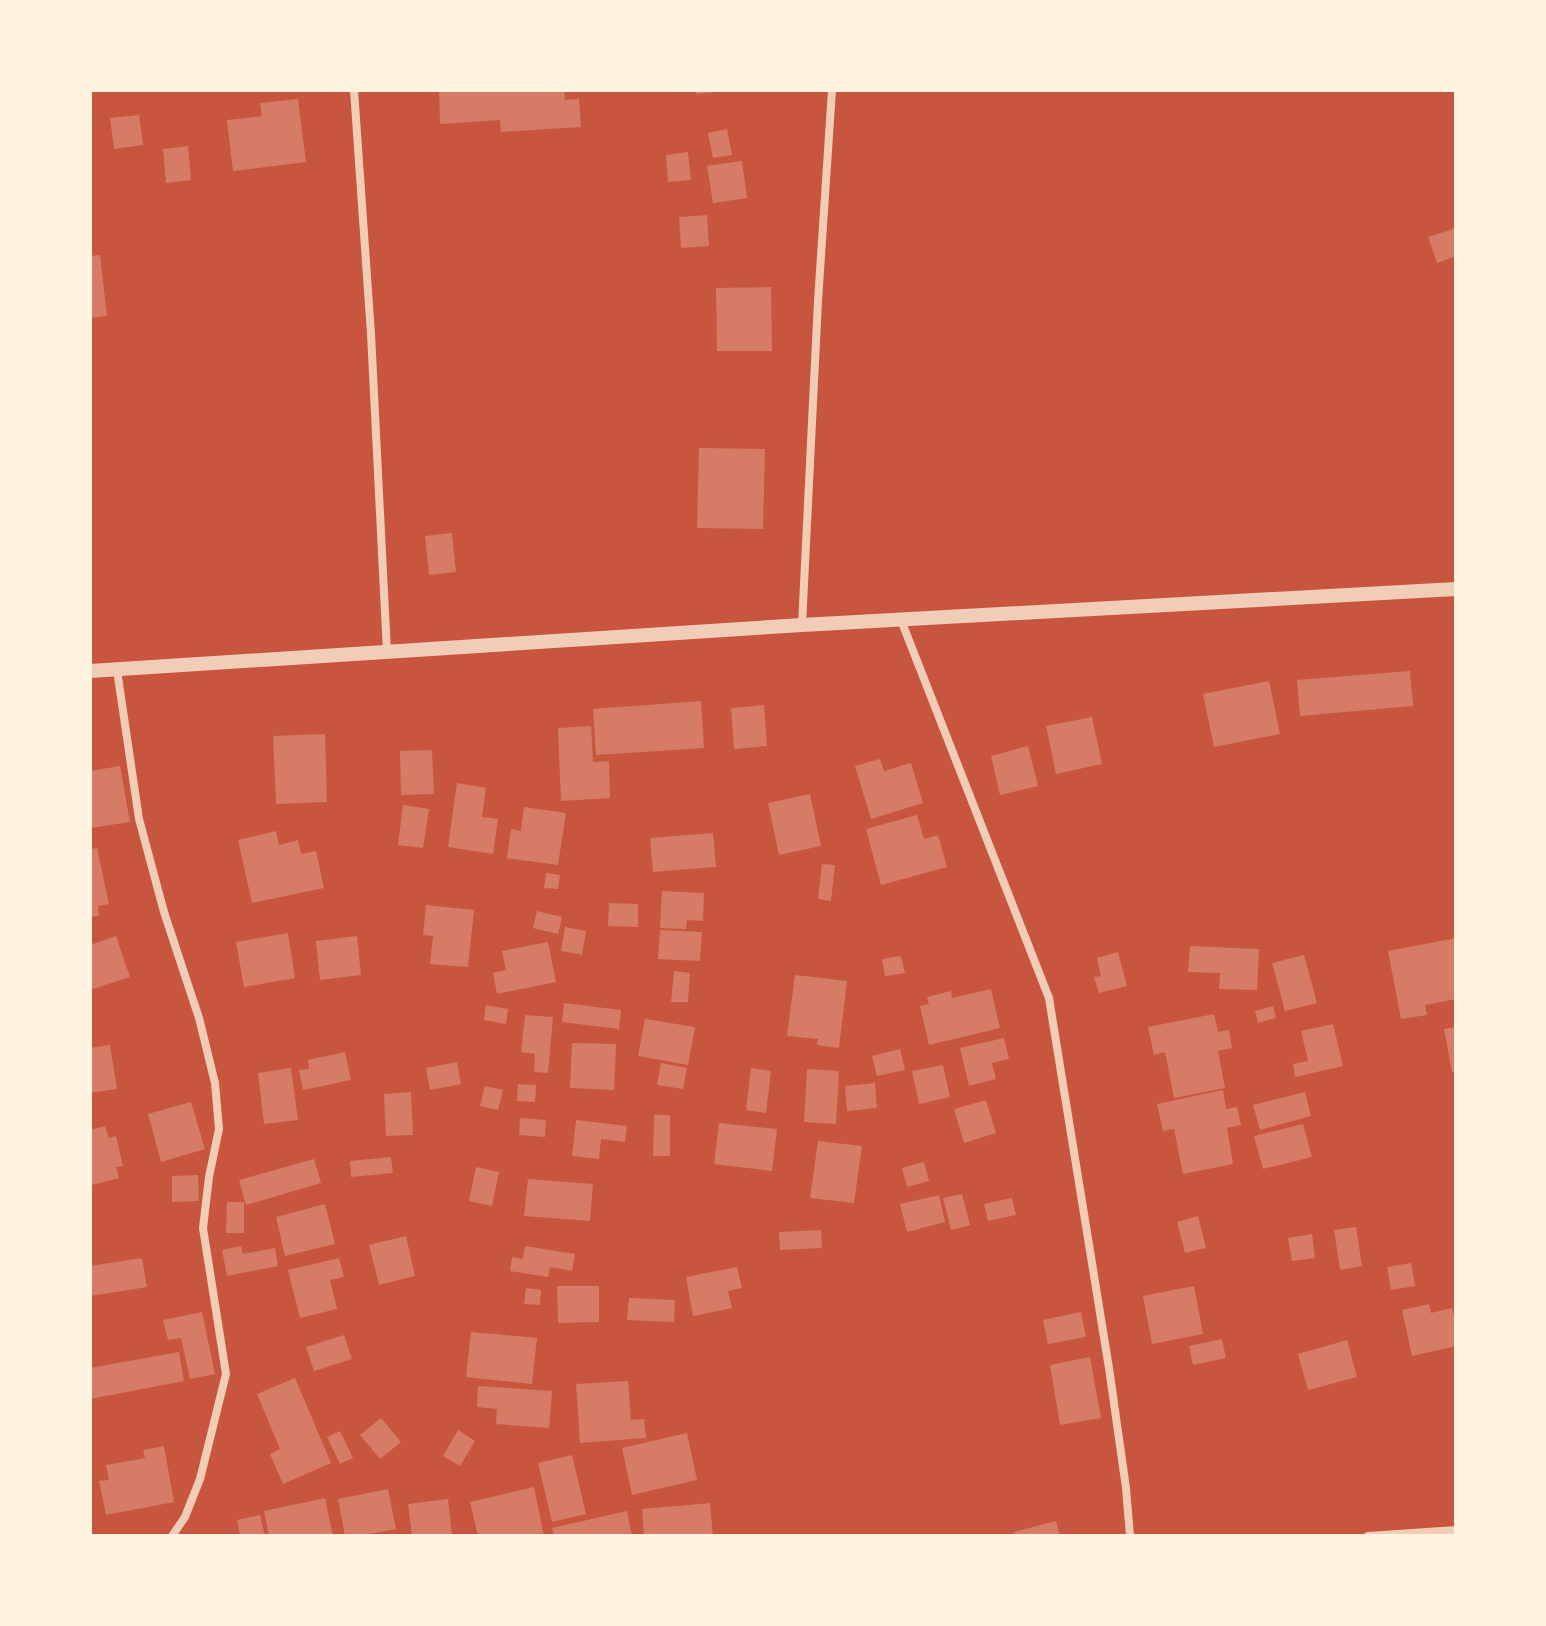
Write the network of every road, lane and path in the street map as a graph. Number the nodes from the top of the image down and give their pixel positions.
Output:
1 (354, 90) edge
2 (832, 90) edge
3 (1456, 589) edge
4 (901, 620) junction
5 (802, 625) junction
6 (387, 652) junction
7 (117, 670) junction
8 (90, 671) edge
9 (1456, 1530) edge
10 (172, 1536) edge
11 (1130, 1536) edge
12 (1368, 1536) edge

1 - 6 street
2 - 5 street
3 - 4 street
4 - 5 street
4 - 11 street
5 - 6 street
6 - 7 street
7 - 8 street
7 - 10 street
9 - 12 street

